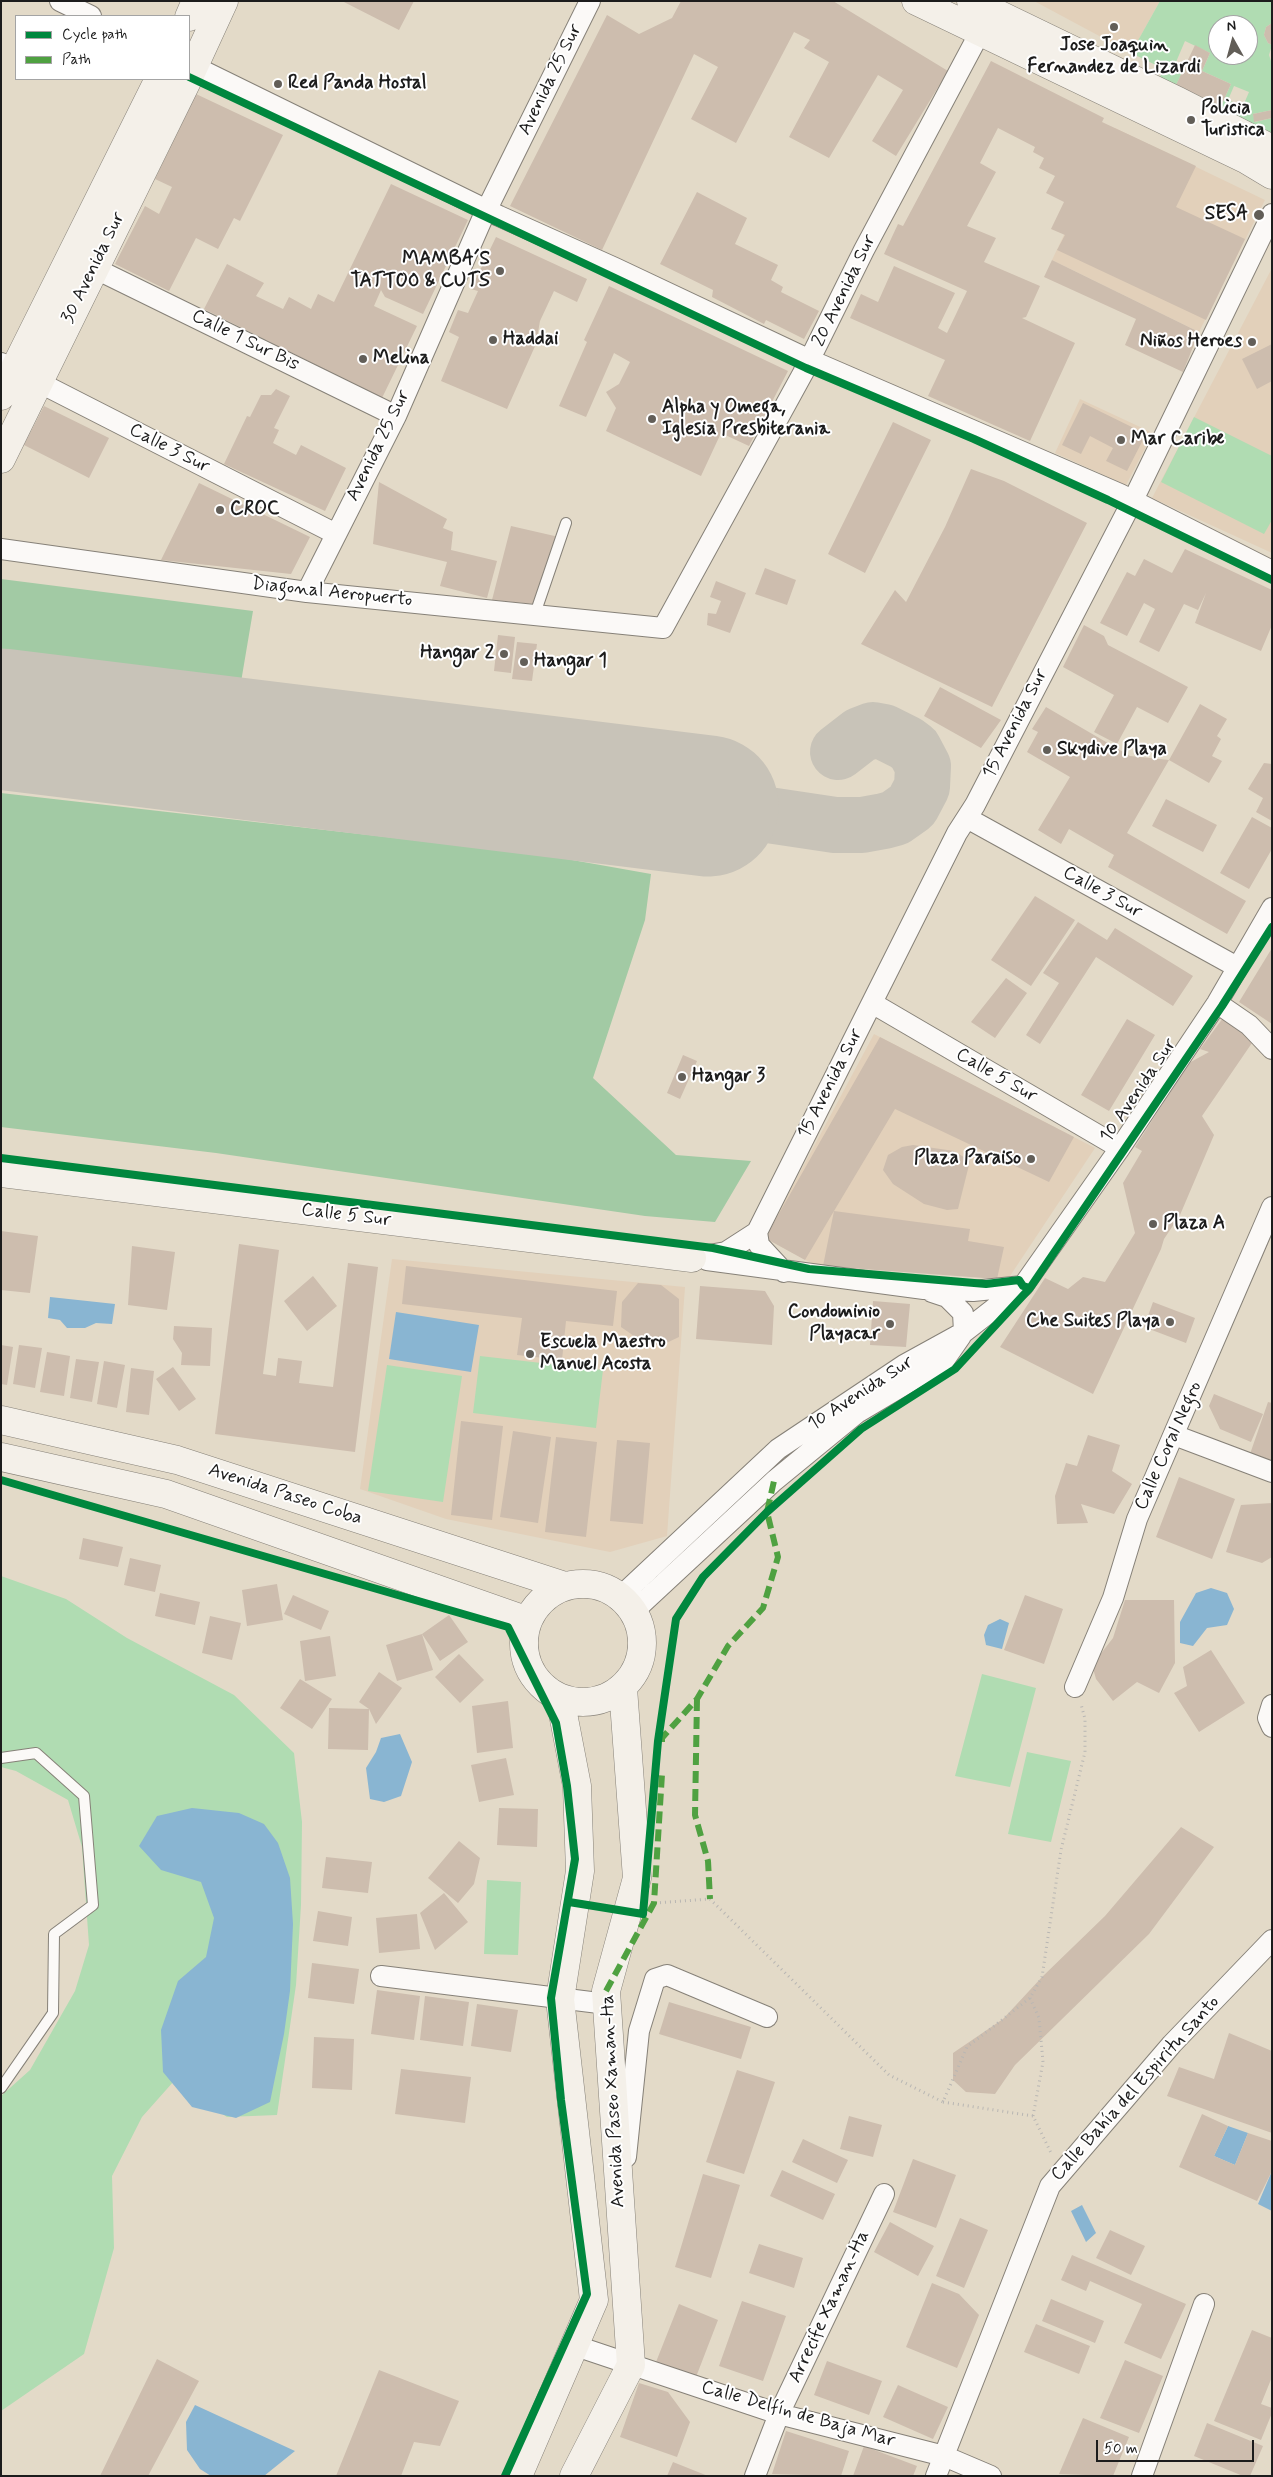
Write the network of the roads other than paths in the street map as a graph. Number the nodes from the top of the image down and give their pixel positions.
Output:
1 (60, 1) edge
2 (196, 1) edge
3 (224, 1) edge
4 (590, 1) edge
5 (916, 1) edge
6 (985, 11) edge
7 (89, 15) edge
8 (190, 15) edge
9 (190, 72) edge
10 (159, 80) edge
11 (186, 80) edge
12 (1272, 149) edge
13 (1272, 175) edge
14 (486, 211) junction
15 (1272, 214) edge
16 (94, 268) junction
17 (810, 360) junction
18 (18, 372) edge
19 (1, 396) edge
20 (396, 416) junction
21 (1, 459) edge
22 (1132, 501) junction
23 (566, 523) dead end
24 (336, 534) junction
25 (1, 549) edge
26 (1272, 571) edge
27 (307, 592) junction
28 (535, 614) junction
29 (663, 628) joint
30 (967, 818) junction
31 (1272, 908) edge
32 (1237, 968) junction
33 (872, 1003) junction
34 (1217, 1003) junction
35 (1272, 1049) edge
36 (1120, 1148) junction
37 (1, 1173) edge
38 (1272, 1207) edge
39 (757, 1232) junction
40 (692, 1258) junction
41 (784, 1272) junction
42 (1023, 1286) junction
43 (924, 1289) junction
44 (964, 1332) junction
45 (1, 1420) edge
46 (1174, 1435) junction
47 (1, 1458) edge
48 (1272, 1472) edge
49 (565, 1586) junction
50 (627, 1603) junction
51 (528, 1621) junction
52 (1075, 1687) road end
53 (623, 1688) junction
54 (560, 1698) junction
55 (1272, 1704) edge
56 (1272, 1727) edge
57 (1, 1758) edge
58 (1272, 1940) edge
59 (381, 1976) dead end
60 (560, 1999) junction
61 (607, 2004) junction
62 (767, 2017) dead end
63 (1, 2088) edge
64 (884, 2194) dead end
65 (621, 2211) junction
66 (1204, 2304) dead end
67 (576, 2346) junction
68 (631, 2365) junction
69 (779, 2414) junction
70 (944, 2456) junction
71 (518, 2476) edge
72 (574, 2476) edge
73 (755, 2476) edge
74 (936, 2476) edge
75 (991, 2476) edge
76 (1142, 2476) edge

1 - 7 street
2 - 8 main road
3 - 9 main road, 30 Avenida Sur
4 - 14 street, Avenida 25 Sur
5 - 6 main road
6 - 12 main road
6 - 13 main road
6 - 17 street, 20 Avenida Sur
9 - 14 street
10 - 18 main road, 30 Avenida Sur
11 - 16 main road, 30 Avenida Sur
14 - 17 street
14 - 20 street, Avenida 25 Sur
15 - 22 street, 15 Avenida Sur
16 - 18 main road, 30 Avenida Sur
16 - 20 street, Calle 1 Sur Bis
17 - 22 street
17 - 29 street, 20 Avenida Sur
18 - 19 main road, 30 Avenida Sur
18 - 21 main road, 30 Avenida Sur
18 - 24 street, Calle 3 Sur
20 - 24 street, Avenida 25 Sur
22 - 26 street
22 - 30 street, 15 Avenida Sur
23 - 28 lane
24 - 27 street, Avenida 25 Sur
25 - 27 street, Diagonal Aeropuerto
27 - 28 street, Diagonal Aeropuerto
28 - 29 street, Diagonal Aeropuerto
30 - 32 street, Calle 3 Sur
30 - 33 street, 15 Avenida Sur
31 - 32 street, 10 Avenida Sur
32 - 34 street, 10 Avenida Sur
33 - 36 street, Calle 5 Sur
33 - 39 street, 15 Avenida Sur
34 - 35 street
34 - 36 street, 10 Avenida Sur
36 - 42 street, 10 Avenida Sur
37 - 40 main road, Calle 5 Sur
38 - 46 street, Calle Coral Negro
39 - 40 street
39 - 41 street
40 - 41 street
41 - 43 street
42 - 43 street
42 - 44 street, 10 Avenida Sur
43 - 44 street
44 - 50 street, 10 Avenida Sur
45 - 49 main road, Avenida Paseo Coba
46 - 48 street
46 - 52 street, Calle Coral Negro
47 - 51 main road, Avenida Paseo Coba
49 - 50 main road
49 - 51 main road
50 - 53 main road
51 - 54 main road
53 - 54 main road
53 - 61 main road, Avenida Paseo Xaman-Ha
54 - 60 main road, Avenida Paseo Xaman-Ha
55 - 56 street
57 - 63 lane
58 - 70 street, Calle Bahía del Espiritu Santo
59 - 60 street
60 - 61 street
60 - 67 main road, Avenida Paseo Xaman-Ha
61 - 65 main road, Avenida Paseo Xaman-Ha
62 - 65 street
64 - 69 street, Arrecife Xaman-Ha
65 - 68 main road, Avenida Paseo Xaman-Ha
66 - 76 street
67 - 68 street, Calle Delfín de Baja Mar
67 - 71 main road, Avenida Paseo Xaman-Ha
68 - 69 street, Calle Delfín de Baja Mar
68 - 72 main road
69 - 70 street, Calle Delfín de Baja Mar
69 - 73 street, Arrecife Xaman-Ha
70 - 74 street, Calle Bahía del Espiritu Santo
70 - 75 street, Calle Delfín de Baja Mar

